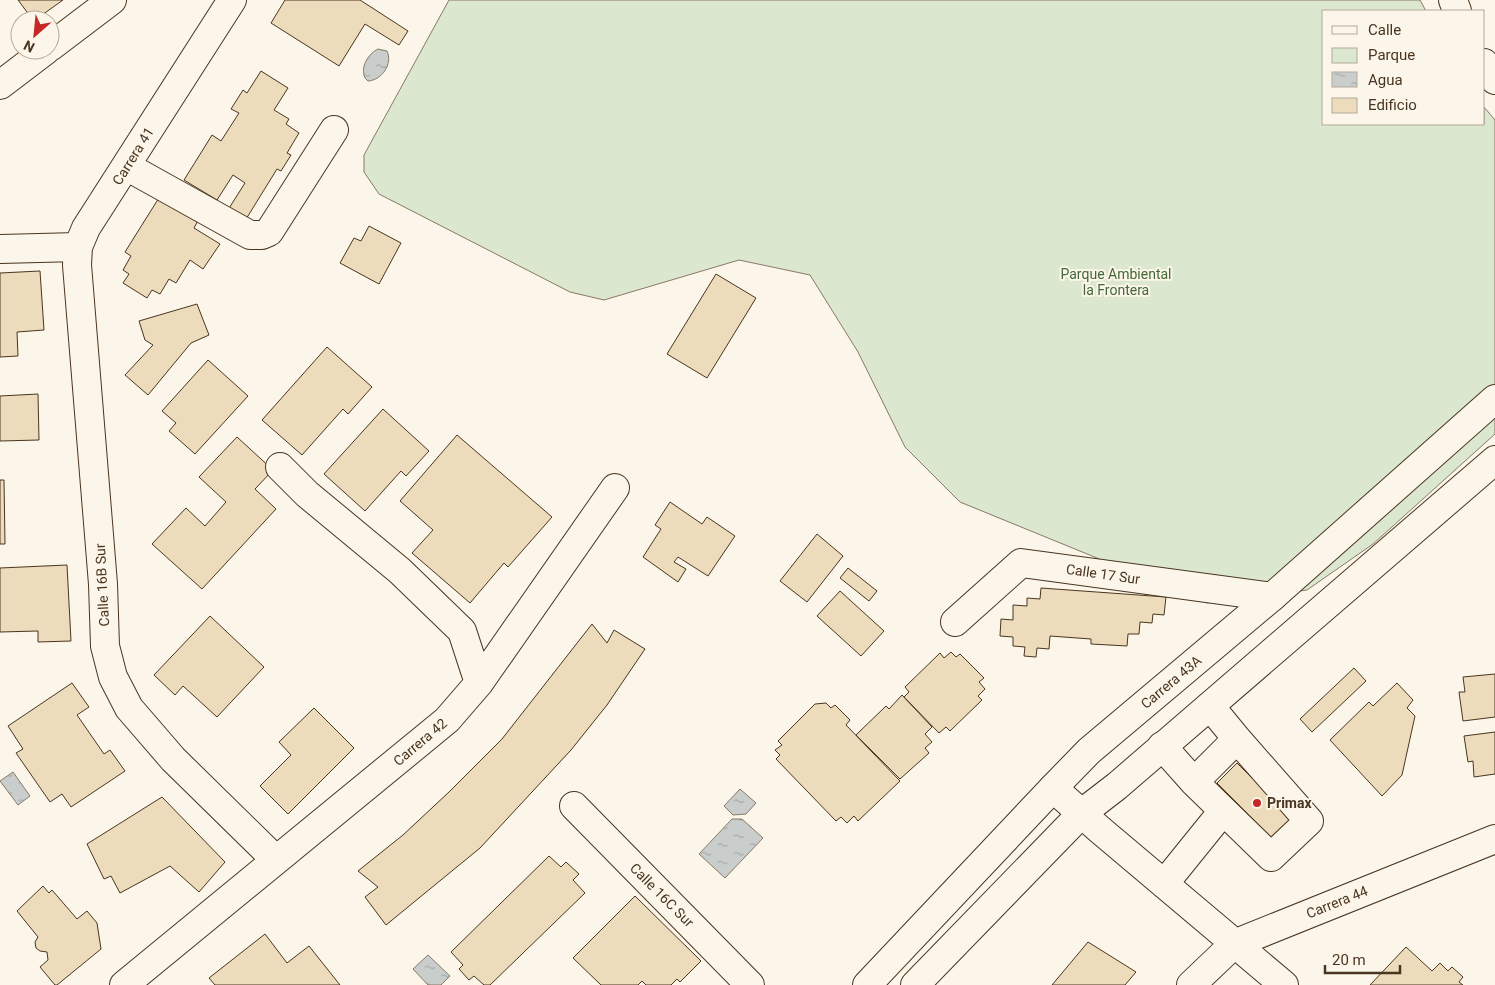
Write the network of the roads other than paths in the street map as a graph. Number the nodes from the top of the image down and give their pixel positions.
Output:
1 (112, 0) edge
2 (232, 0) edge
3 (60, 39) edge
4 (33, 60) edge
5 (1485, 65) edge
6 (1495, 80) edge
7 (0, 85) edge
8 (334, 130) dead end
9 (126, 166) junction
10 (78, 247) junction
11 (0, 249) edge
12 (1495, 399) edge
13 (1495, 460) edge
14 (280, 467) dead end
15 (615, 488) dead end
16 (1272, 597) junction
17 (955, 622) dead end
18 (479, 683) junction
19 (1210, 706) junction
20 (1237, 739) junction
21 (1162, 746) junction
22 (1194, 782) junction
23 (1052, 788) junction
24 (574, 806) dead end
25 (1223, 811) junction
26 (1082, 813) junction
27 (1495, 839) edge
28 (276, 860) junction
29 (1164, 884) junction
30 (1234, 944) junction
31 (124, 985) edge
32 (750, 985) edge
33 (867, 985) edge
34 (915, 985) edge
35 (1191, 985) edge
36 (1284, 985) edge

1 - 3 street
2 - 9 street, Carrera 41
4 - 7 street
5 - 6 street
8 - 9 street
9 - 10 street, Carrera 41
10 - 11 street
10 - 28 street, Calle 16B Sur
12 - 16 street, Carrera 43A
13 - 19 street
14 - 18 street
15 - 18 street, Carrera 42
16 - 17 street, Calle 17 Sur
16 - 23 street, Carrera 43A
18 - 28 street, Carrera 42
19 - 20 street
19 - 21 street
20 - 22 street
20 - 25 street
21 - 22 street
21 - 26 street
22 - 25 street
23 - 26 street
23 - 33 street, Carrera 43A
24 - 32 street, Calle 16C Sur
25 - 29 street
26 - 29 street
26 - 34 street
27 - 30 street, Carrera 44
28 - 31 street, Carrera 42
29 - 30 street
30 - 35 street, Carrera 44
30 - 36 street

